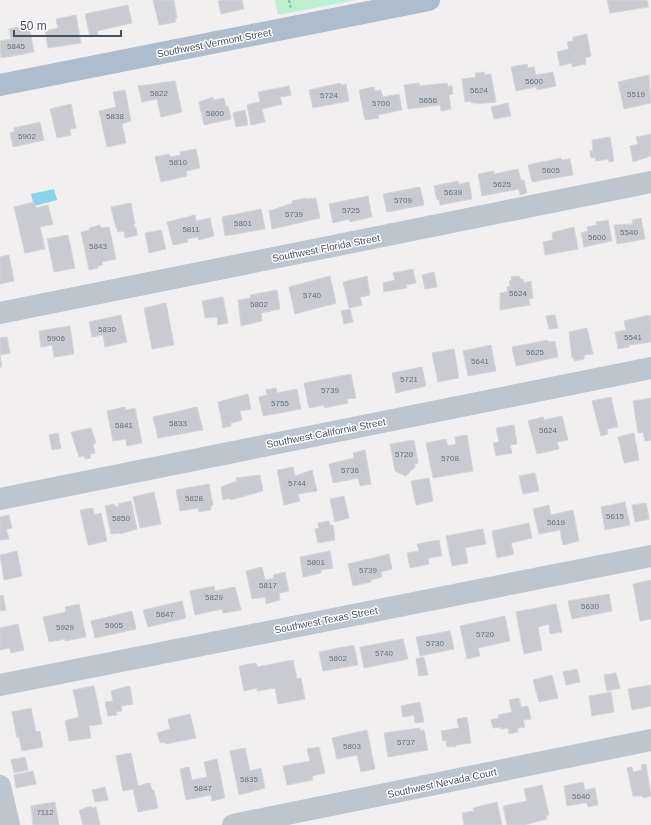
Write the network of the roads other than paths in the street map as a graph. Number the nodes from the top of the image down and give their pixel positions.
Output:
1 (429, 0) edge
2 (0, 85) edge
3 (651, 182) edge
4 (0, 313) edge
5 (651, 368) edge
6 (0, 499) edge
7 (651, 556) edge
8 (0, 685) edge
9 (651, 740) edge
10 (0, 791) edge
11 (9, 825) edge
12 (233, 825) edge

1 - 2 main road, Southwest Vermont Street
3 - 4 street, Southwest Florida Street
5 - 6 street, Southwest California Street
7 - 8 street, Southwest Texas Street
9 - 12 street, Southwest Nevada Court
10 - 11 street

